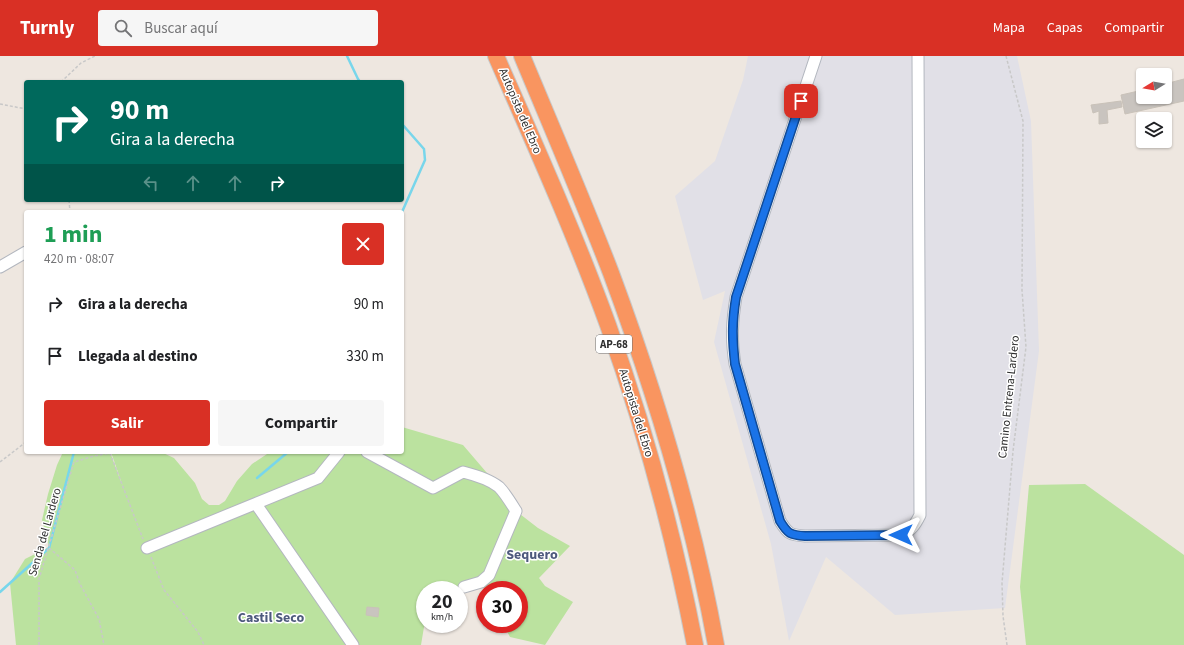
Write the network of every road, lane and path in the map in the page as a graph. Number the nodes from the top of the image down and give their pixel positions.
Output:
1 (95, 56) edge
2 (496, 56) edge
3 (522, 56) edge
4 (816, 56) edge
5 (918, 56) edge
6 (1006, 56) edge
7 (63, 80) edge
8 (0, 104) edge
9 (24, 109) edge
10 (24, 253) edge
11 (0, 266) edge
12 (24, 444) edge
13 (102, 454) edge
14 (337, 454) edge
15 (372, 454) edge
16 (0, 462) edge
17 (256, 504) junction
18 (49, 548) junction
19 (147, 548) dead end
20 (468, 586) edge
21 (39, 645) edge
22 (104, 645) edge
23 (353, 645) edge
24 (695, 645) edge
25 (716, 645) edge
26 (1007, 645) edge

1 - 7 path
2 - 24 highway, Autopista del Ebro / AP-68
3 - 25 highway, Autopista del Ebro / AP-68
4 - 5 street
6 - 26 path, Camino Entrena-Lardero
8 - 9 path
10 - 11 street
12 - 16 path
13 - 18 path, Senda del Lardero
14 - 17 street
15 - 20 street
17 - 19 street
17 - 23 street
18 - 21 path, Senda del Lardero
18 - 22 path

